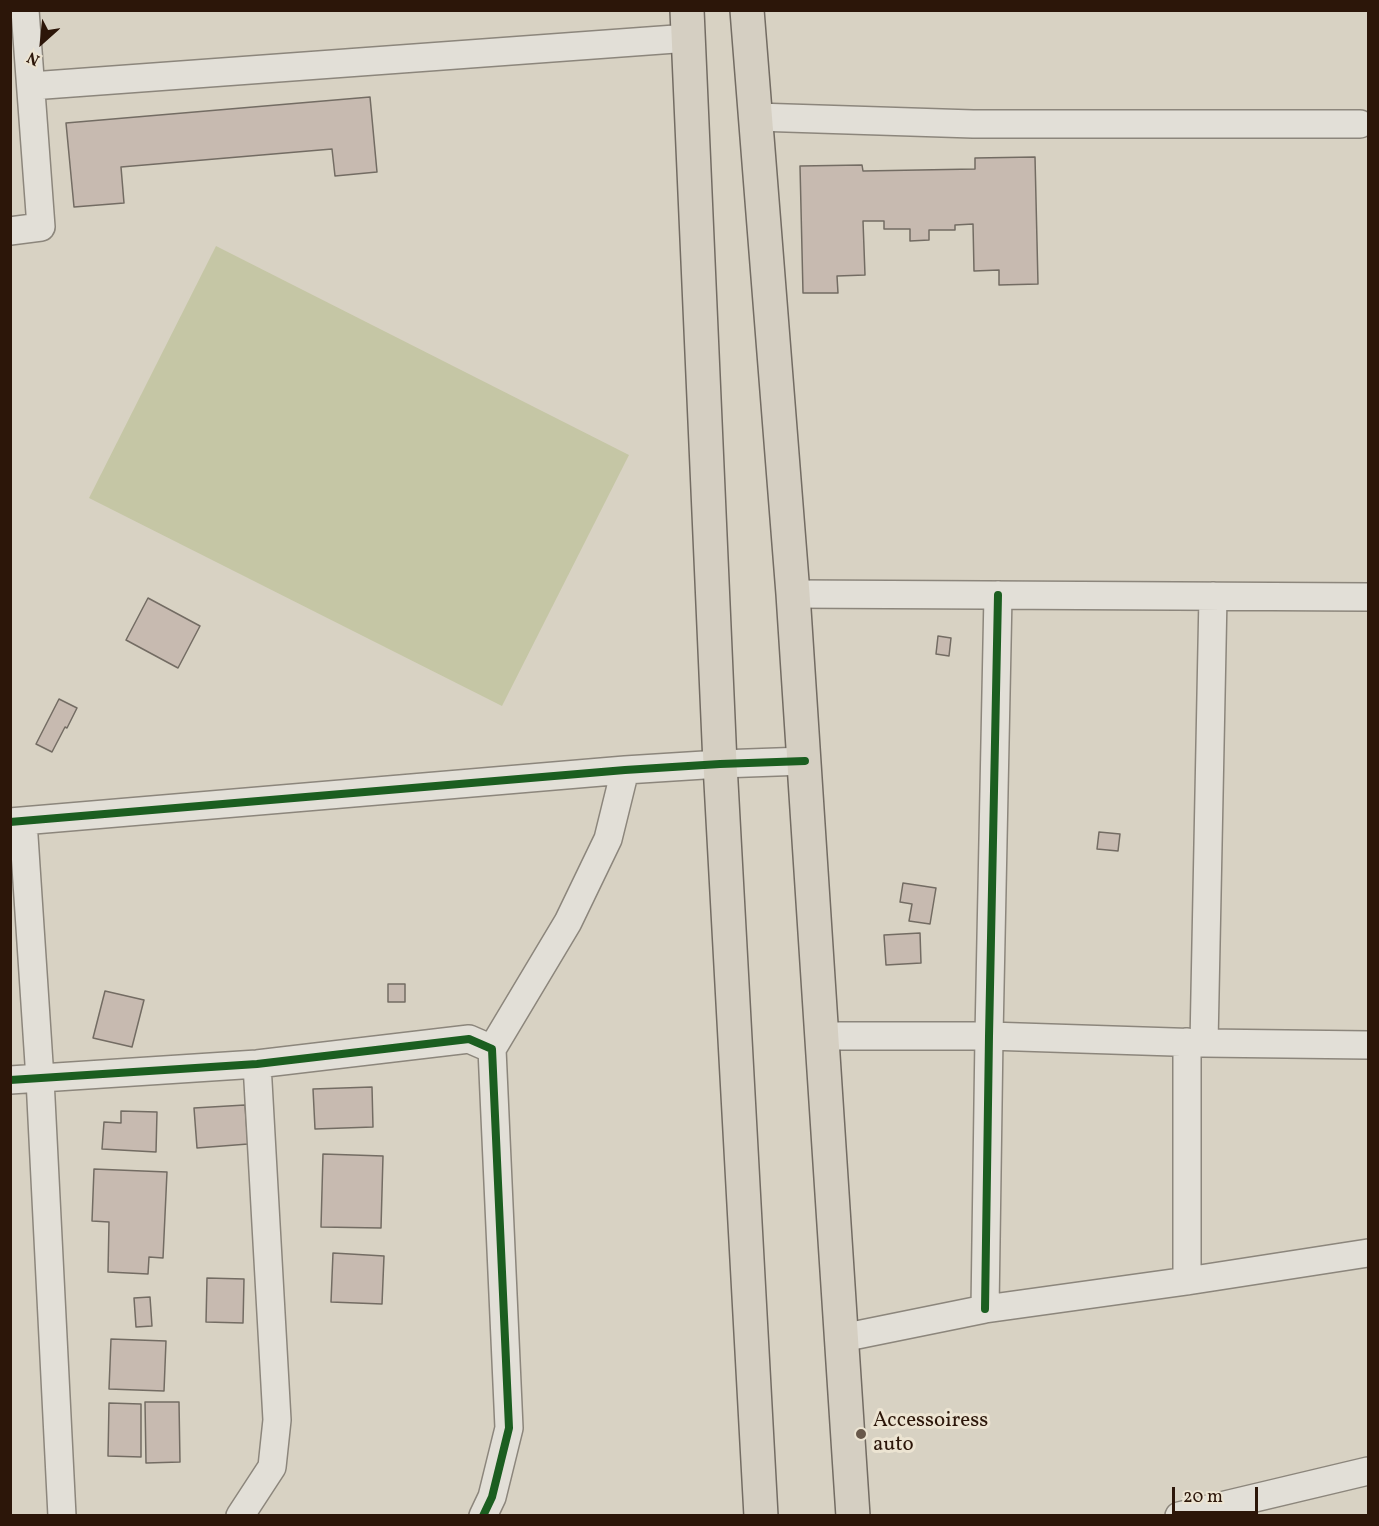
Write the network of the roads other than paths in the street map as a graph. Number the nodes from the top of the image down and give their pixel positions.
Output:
1 (25, 10) edge
2 (747, 10) edge
3 (688, 24) edge
4 (32, 86) junction
5 (756, 117) junction
6 (1360, 124) dead end
7 (10, 231) edge
8 (793, 594) junction
9 (998, 595) junction
10 (1213, 596) junction
11 (1368, 597) edge
12 (805, 761) junction
13 (720, 764) junction
14 (625, 770) junction
15 (17, 821) edge
16 (822, 1036) junction
17 (989, 1036) junction
18 (1196, 1043) junction
19 (1368, 1045) edge
20 (492, 1049) junction
21 (257, 1064) junction
22 (40, 1079) junction
23 (10, 1080) edge
24 (1368, 1252) edge
25 (1187, 1281) junction
26 (985, 1309) junction
27 (842, 1338) junction
28 (1368, 1471) edge
29 (62, 1515) edge
30 (240, 1515) edge
31 (483, 1515) edge
32 (761, 1515) edge
33 (853, 1515) edge
34 (1179, 1515) edge

1 - 4 street
2 - 5 main road
3 - 4 street
3 - 13 main road
4 - 7 street
5 - 6 street
5 - 8 main road
8 - 9 street
8 - 12 main road
9 - 10 street
9 - 17 street
10 - 11 street
10 - 18 street
12 - 13 street
12 - 16 main road
13 - 14 street
13 - 32 main road
14 - 15 street
14 - 20 street
15 - 22 street
16 - 17 street
16 - 27 main road
17 - 18 street
17 - 26 street
18 - 19 street
18 - 25 street
20 - 21 street
20 - 31 street
21 - 22 street
21 - 30 street
22 - 23 street
22 - 29 street
24 - 25 street
25 - 26 street
26 - 27 street
27 - 33 main road
28 - 34 street

